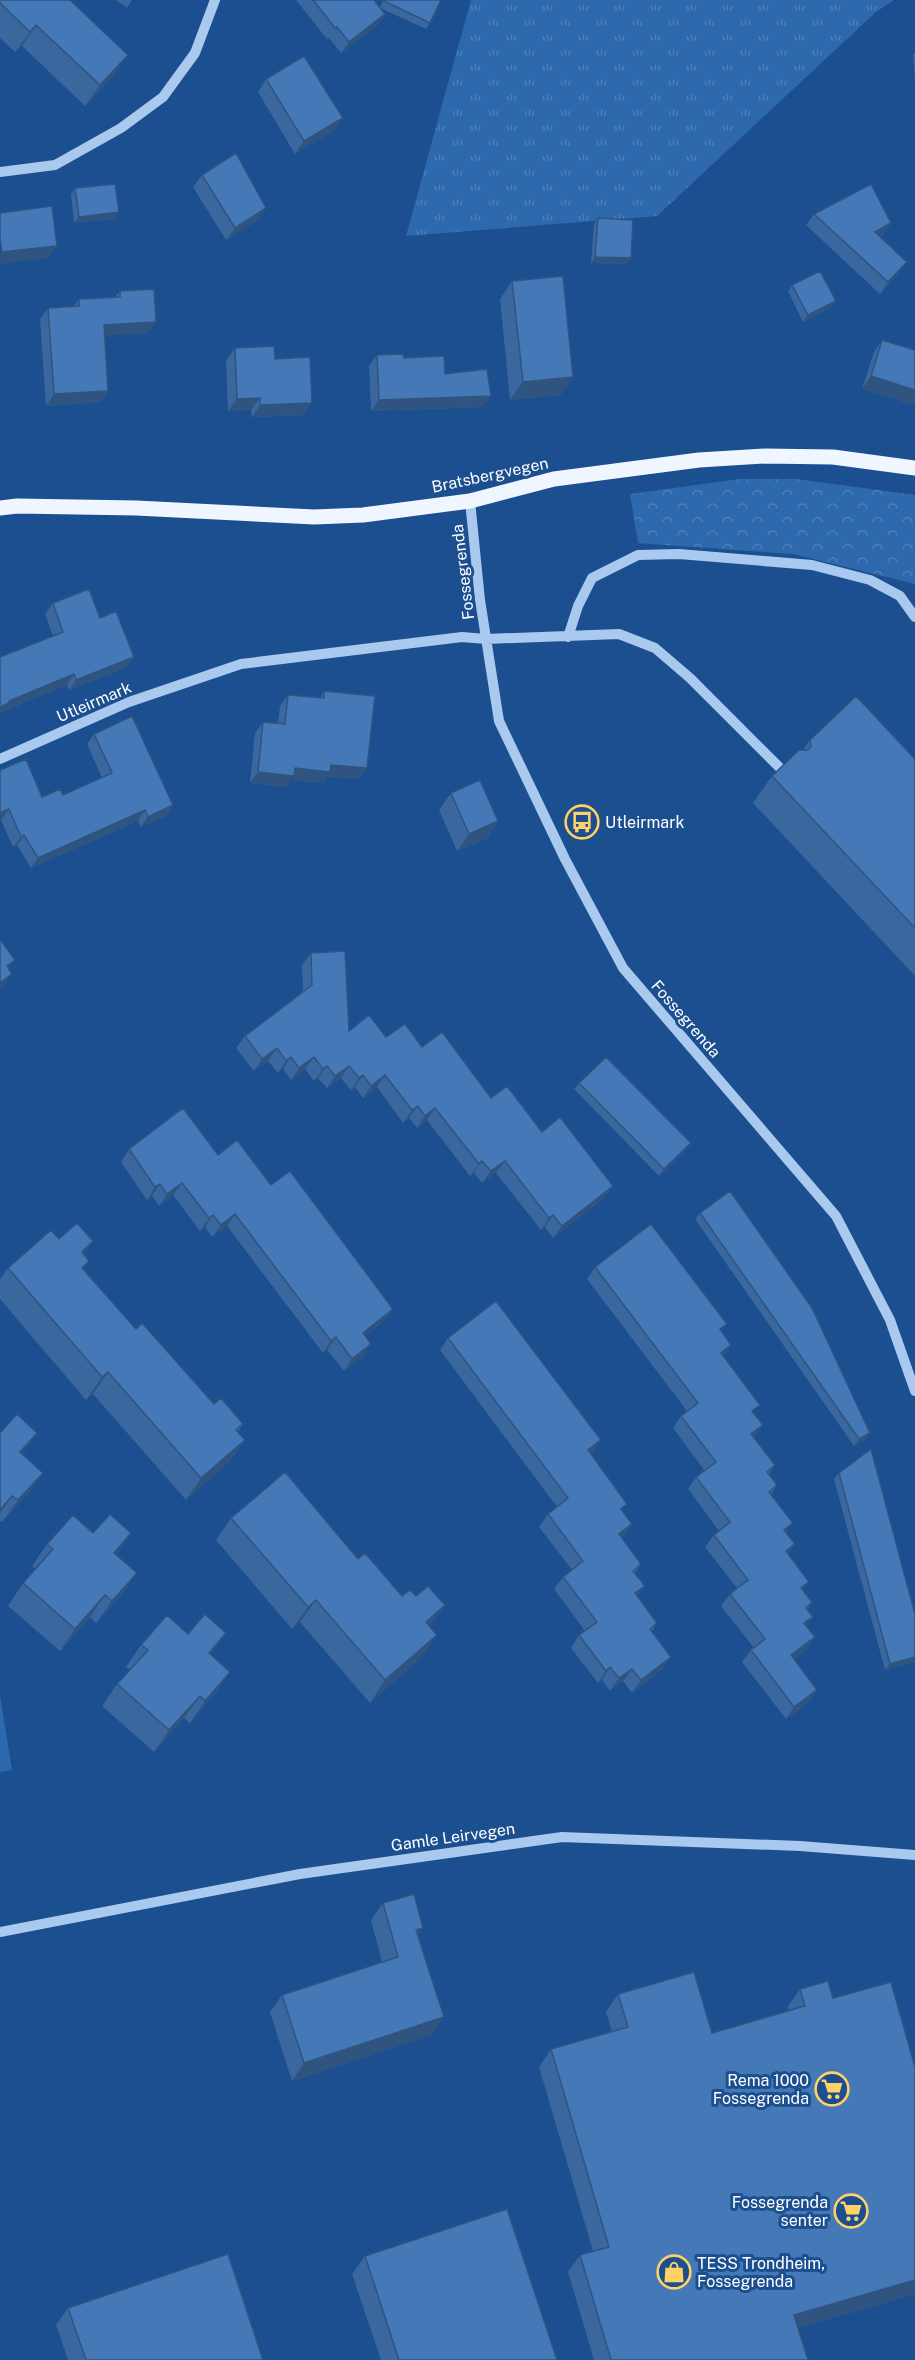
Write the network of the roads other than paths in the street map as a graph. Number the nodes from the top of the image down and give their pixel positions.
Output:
1 (215, 0) edge
2 (0, 172) edge
3 (915, 468) edge
4 (470, 501) junction
5 (0, 508) edge
6 (915, 617) edge
7 (568, 636) junction
8 (486, 639) junction
9 (0, 759) edge
10 (784, 772) edge
11 (915, 1390) edge
12 (915, 1855) edge
13 (0, 1932) edge

1 - 2 street
3 - 4 main road, Bratsbergvegen
4 - 5 main road, Bratsbergvegen
4 - 8 street, Fossegrenda
6 - 7 street
7 - 8 street, Fossegrenda
7 - 10 street, Fossegrenda
8 - 9 street, Utleirmark
8 - 11 street, Fossegrenda
12 - 13 street, Gamle Leirvegen

